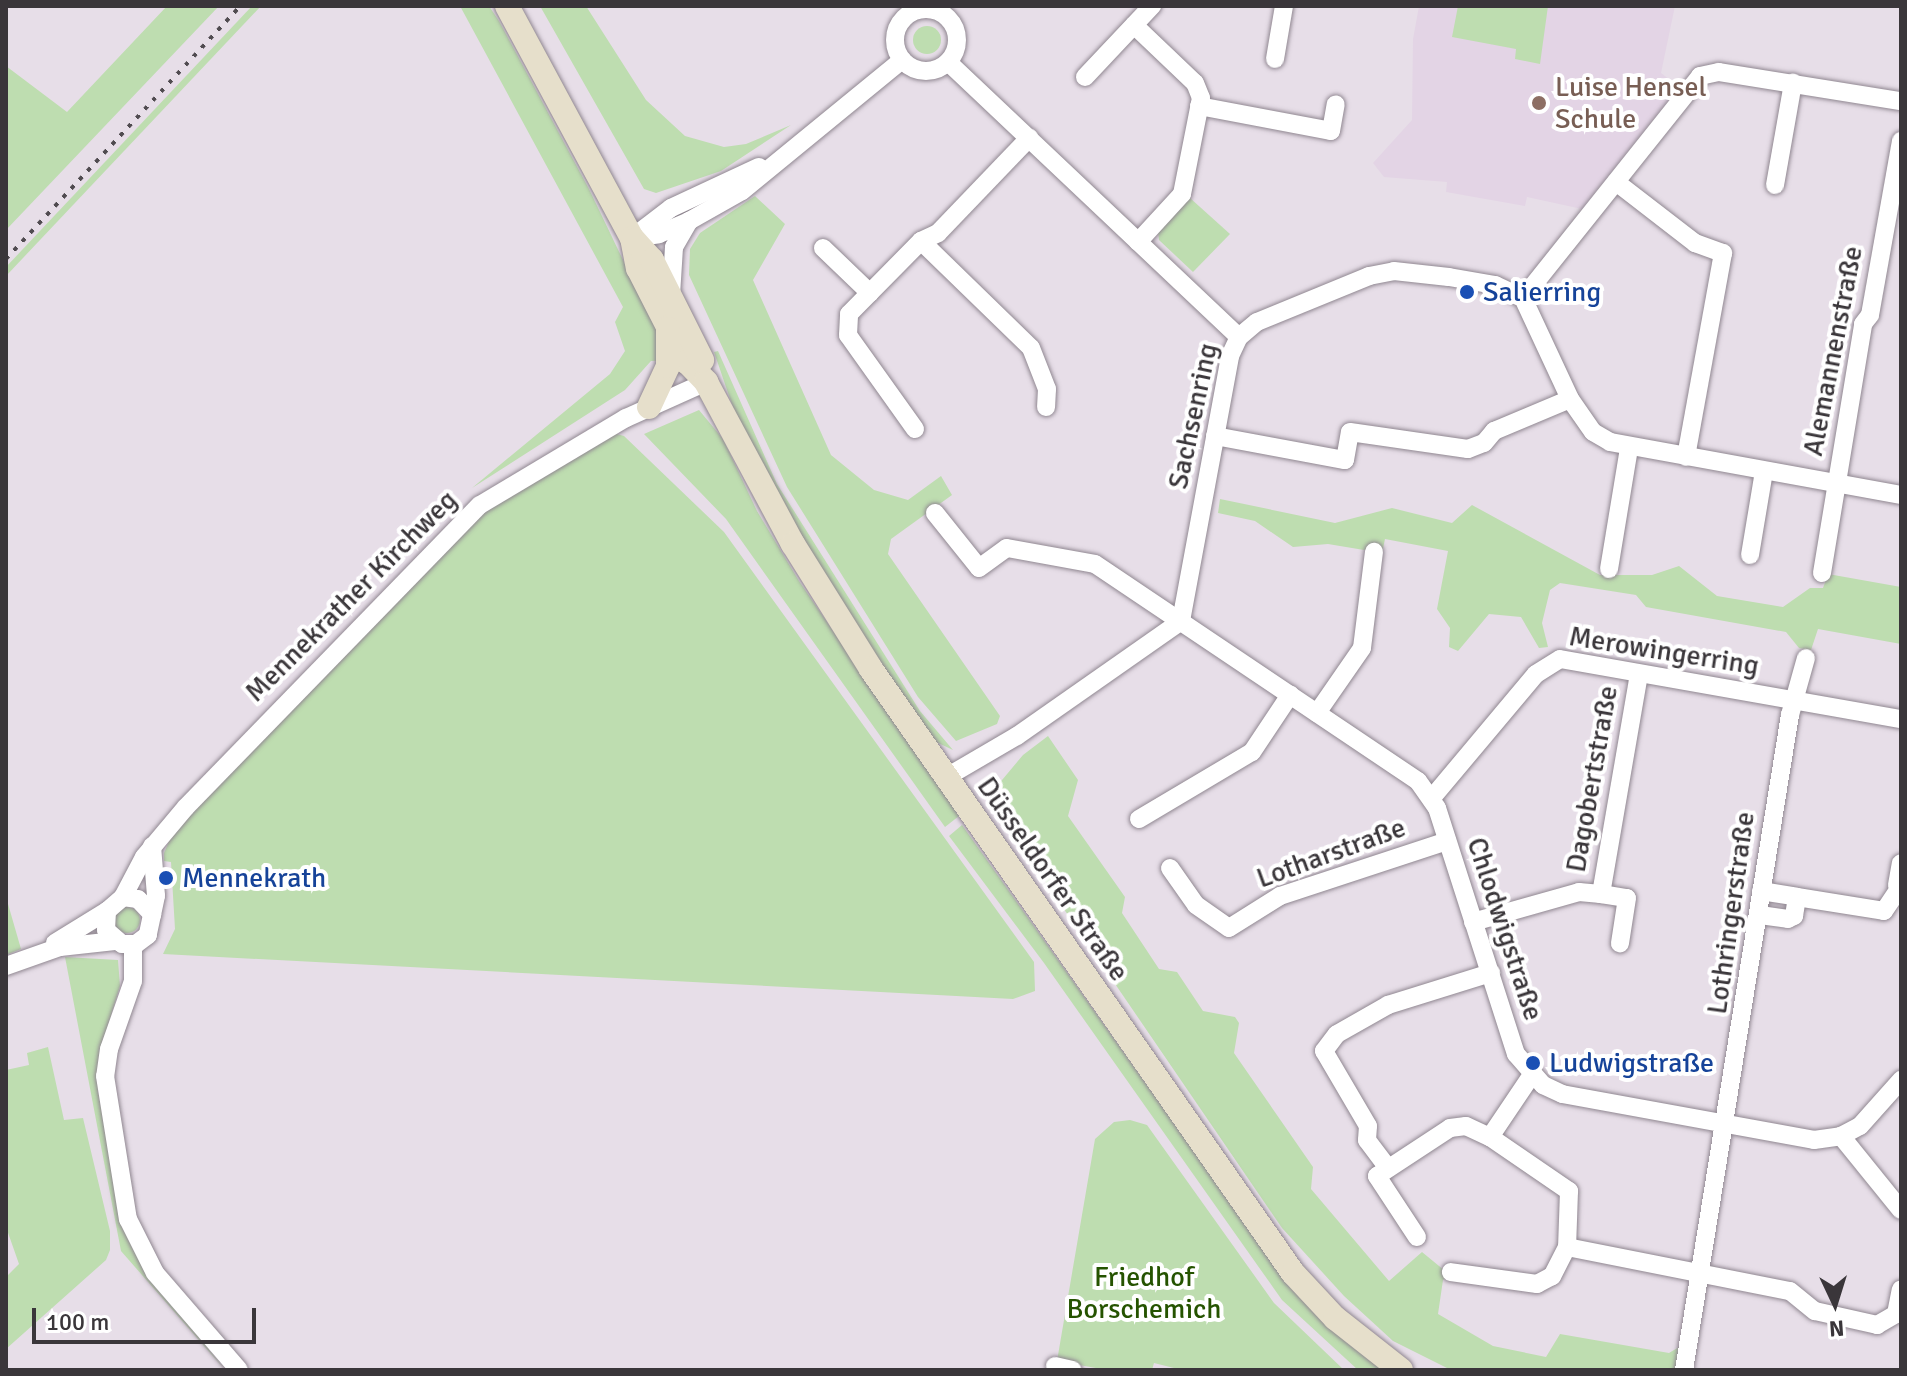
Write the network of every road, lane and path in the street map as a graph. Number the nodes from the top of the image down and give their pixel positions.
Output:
1 (507, 6) edge
2 (1152, 6) edge
3 (1284, 6) edge
4 (947, 10) edge
5 (1134, 25) junction
6 (1275, 59) dead end
7 (902, 60) junction
8 (948, 62) junction
9 (1085, 77) dead end
10 (1793, 83) junction
11 (1901, 101) edge
12 (1336, 104) dead end
13 (1199, 106) junction
14 (1029, 138) junction
15 (1901, 141) edge
16 (780, 157) junction
17 (1616, 182) junction
18 (1775, 185) dead end
19 (689, 221) junction
20 (632, 238) junction
21 (921, 241) junction
22 (1138, 242) junction
23 (823, 248) dead end
24 (870, 293) junction
25 (671, 295) junction
26 (1523, 298) junction
27 (668, 327) junction
28 (1239, 337) junction
29 (706, 382) junction
30 (1570, 399) junction
31 (649, 407) junction
32 (1046, 407) dead end
33 (915, 429) dead end
34 (1215, 436) junction
35 (1629, 448) junction
36 (1686, 457) junction
37 (1764, 471) junction
38 (1835, 483) junction
39 (1901, 495) edge
40 (935, 513) dead end
41 (1374, 552) dead end
42 (1750, 555) dead end
43 (1609, 569) dead end
44 (1822, 573) dead end
45 (1181, 621) junction
46 (1806, 658) dead end
47 (1639, 674) junction
48 (1290, 695) junction
49 (1797, 701) junction
50 (1317, 713) junction
51 (1901, 719) edge
52 (945, 778) junction
53 (1431, 799) junction
54 (1139, 819) dead end
55 (1447, 841) junction
56 (152, 846) junction
57 (1901, 863) edge
58 (1170, 868) dead end
59 (1899, 886) edge
60 (1761, 891) junction
61 (1601, 894) junction
62 (123, 897) junction
63 (1797, 897) junction
64 (107, 911) junction
65 (152, 914) junction
66 (1760, 915) junction
67 (1473, 922) junction
68 (124, 943) junction
69 (1620, 943) dead end
70 (42, 951) junction
71 (6, 966) edge
72 (1491, 973) junction
73 (1531, 1076) junction
74 (1901, 1080) edge
75 (1727, 1124) junction
76 (1841, 1136) junction
77 (1490, 1137) junction
78 (1388, 1168) junction
79 (1901, 1210) edge
80 (1417, 1237) dead end
81 (1567, 1247) junction
82 (1701, 1271) junction
83 (1451, 1272) dead end
84 (1901, 1289) edge
85 (239, 1370) edge
86 (1401, 1370) edge
87 (1684, 1370) edge

1 - 20 main road, Düsseldorfer Straße
2 - 5 street
3 - 6 street
4 - 7 street
4 - 8 street
5 - 9 street
5 - 13 street
7 - 8 street
7 - 16 street
8 - 14 street, Sachsenring
10 - 11 street
10 - 17 street
10 - 18 street
12 - 13 street
13 - 22 street
14 - 21 street
14 - 22 street, Sachsenring
15 - 38 street, Alemannenstraße
16 - 19 street
16 - 20 street
17 - 26 street
17 - 36 street
19 - 20 street
19 - 25 street
20 - 25 main road, Düsseldorfer Straße
20 - 27 main road, Düsseldorfer Straße
21 - 24 street
21 - 32 street
22 - 28 street, Sachsenring
23 - 24 street
24 - 33 street
25 - 29 main road, Düsseldorfer Straße
26 - 28 street
26 - 30 street
27 - 29 main road, Düsseldorfer Straße
27 - 31 main road
28 - 34 street, Sachsenring
29 - 31 street, Mennekrather Kirchweg
29 - 52 main road, Düsseldorfer Straße
30 - 34 street
30 - 35 street
31 - 56 street, Mennekrather Kirchweg
34 - 45 street, Sachsenring
35 - 36 street
35 - 43 street
36 - 37 street
37 - 38 street
37 - 42 street
38 - 39 street
38 - 44 street, Alemannenstraße
40 - 45 street, Chlodwigstraße
41 - 50 street
45 - 48 street, Chlodwigstraße
45 - 52 street
46 - 49 street
47 - 49 street, Merowingerring
47 - 53 street, Merowingerring
47 - 61 street, Dagobertstraße
48 - 50 street, Chlodwigstraße
48 - 54 street
49 - 51 street, Merowingerring
49 - 60 street, Lothringerstraße
50 - 53 street, Chlodwigstraße
52 - 86 main road, Düsseldorfer Straße
53 - 55 street, Chlodwigstraße
55 - 58 street, Lotharstraße
55 - 67 street, Chlodwigstraße
56 - 62 street, Mennekrather Kirchweg
56 - 65 street
57 - 59 street
59 - 63 street
60 - 63 street
60 - 66 street, Lothringerstraße
61 - 67 street, Dagobertstraße
61 - 69 street, Dagobertstraße
62 - 64 street, Mennekrather Kirchweg
62 - 65 street
63 - 66 street
64 - 68 street
64 - 70 street
65 - 68 street
66 - 75 street, Lothringerstraße
67 - 72 street, Chlodwigstraße
68 - 70 street
68 - 85 street
70 - 71 street
72 - 73 street, Chlodwigstraße
72 - 78 street
73 - 75 street
73 - 77 street
74 - 76 street
75 - 76 street
75 - 82 street, Lothringerstraße
76 - 79 street
77 - 78 street
77 - 81 street
78 - 80 street
81 - 82 street
81 - 83 street
82 - 84 street
82 - 87 street, Lothringerstraße

